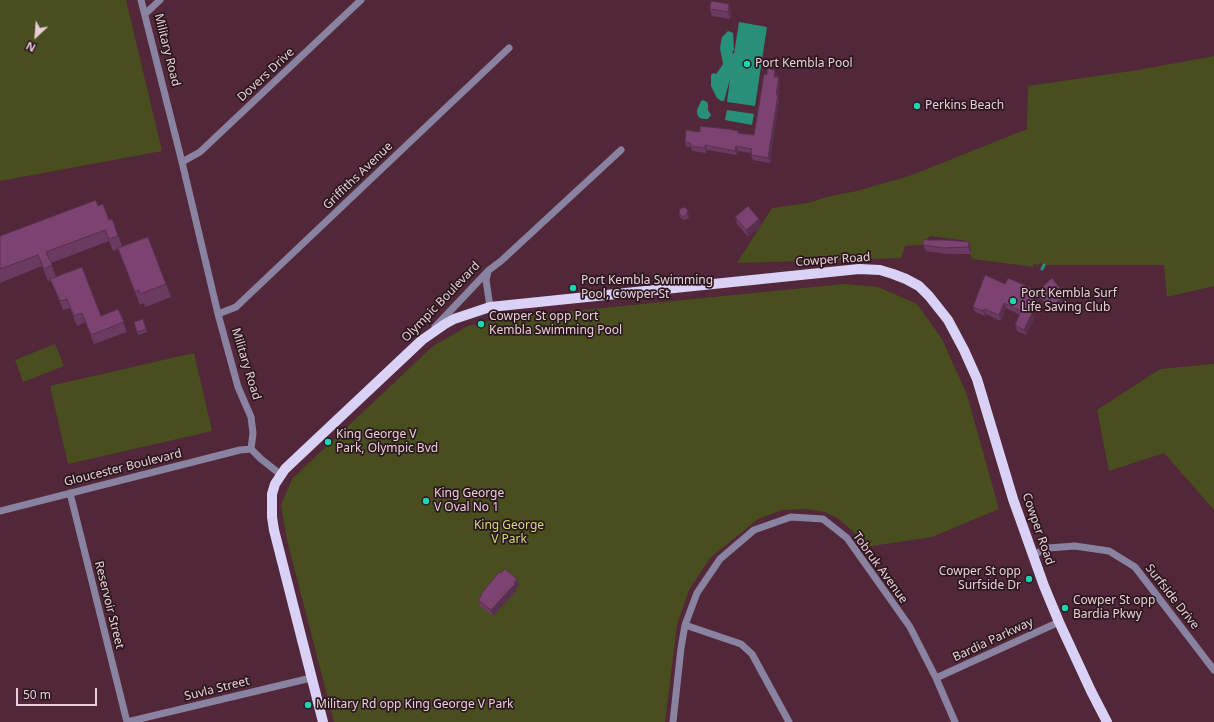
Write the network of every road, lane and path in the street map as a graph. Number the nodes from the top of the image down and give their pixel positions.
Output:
1 (141, 0) edge
2 (160, 0) edge
3 (361, 0) edge
4 (145, 14) junction
5 (509, 48) dead end
6 (621, 150) dead end
7 (182, 162) junction
8 (489, 270) junction
9 (490, 307) junction
10 (218, 314) junction
11 (422, 340) junction
12 (251, 448) junction
13 (280, 474) junction
14 (70, 493) junction
15 (0, 511) edge
16 (1033, 555) junction
17 (1059, 622) junction
18 (686, 625) junction
19 (1214, 670) edge
20 (311, 678) junction
21 (936, 678) junction
22 (127, 722) edge
23 (323, 722) edge
24 (673, 722) edge
25 (789, 722) edge
26 (955, 722) edge
27 (1107, 722) edge

1 - 4 street, Military Road
2 - 4 street
3 - 7 street, Dovers Drive
4 - 7 street, Military Road
5 - 10 street, Griffiths Avenue
6 - 8 street, Olympic Boulevard
7 - 10 street, Military Road
8 - 9 street
8 - 11 street, Olympic Boulevard
9 - 11 main road, Cowper Road
9 - 16 main road, Cowper Road
10 - 12 street, Military Road
11 - 13 main road, Olympic Boulevard
12 - 13 street
12 - 14 street, Gloucester Boulevard
13 - 20 main road
14 - 15 street, Gloucester Boulevard
14 - 22 street, Reservoir Street
16 - 17 main road, Cowper Road
16 - 19 street, Surfside Drive
17 - 21 street, Bardia Parkway
17 - 27 main road, Cowper Road
18 - 21 street, Tobruk Avenue
18 - 24 street, Tobruk Avenue
18 - 25 street
20 - 22 street, Suvla Street
20 - 23 main road
21 - 26 street, Tobruk Avenue

